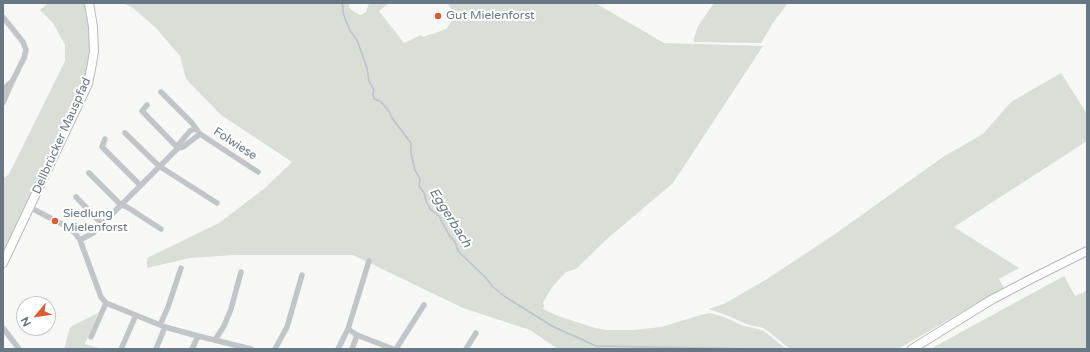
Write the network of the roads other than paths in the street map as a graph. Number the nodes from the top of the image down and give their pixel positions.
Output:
1 (90, 3) edge
2 (3, 17) edge
3 (12, 82) junction
4 (3, 90) edge
5 (161, 92) dead end
6 (3, 103) edge
7 (147, 105) dead end
8 (198, 132) junction
9 (125, 133) dead end
10 (105, 139) dead end
11 (178, 148) junction
12 (159, 166) junction
13 (258, 172) dead end
14 (89, 173) dead end
15 (140, 185) junction
16 (76, 198) dead end
17 (217, 203) dead end
18 (121, 205) junction
19 (29, 207) junction
20 (102, 224) junction
21 (162, 229) dead end
22 (80, 240) junction
23 (1087, 251) edge
24 (369, 261) dead end
25 (3, 263) edge
26 (181, 268) dead end
27 (241, 272) dead end
28 (302, 275) dead end
29 (106, 303) junction
30 (424, 305) dead end
31 (136, 315) junction
32 (163, 326) junction
33 (3, 328) edge
34 (348, 329) junction
35 (476, 333) dead end
36 (357, 335) junction
37 (198, 336) junction
38 (91, 337) dead end
39 (214, 340) junction
40 (229, 346) edge
41 (122, 347) dead end
42 (19, 349) edge
43 (156, 349) edge
44 (192, 349) edge
45 (250, 349) edge
46 (275, 349) edge
47 (338, 349) edge
48 (352, 349) edge
49 (392, 349) edge
50 (396, 349) edge
51 (466, 349) edge
52 (912, 349) edge

1 - 19 main road, Dellbrücker Mauspfad
2 - 3 street
3 - 4 street
3 - 6 street
5 - 8 street, Folwiese
7 - 11 street
8 - 11 street, Folwiese
8 - 11 street, Folwiese
8 - 13 street, Folwiese
9 - 12 street
10 - 15 street
11 - 12 street, Folwiese
12 - 15 street, Folwiese
12 - 17 street
14 - 18 street
15 - 18 street, Folwiese
16 - 20 street
18 - 20 street, Folwiese
18 - 21 street
19 - 22 street
19 - 25 main road, Dellbrücker Mauspfad
20 - 22 street, Folwiese
22 - 29 street
23 - 52 main road
24 - 34 street
26 - 32 street
27 - 39 street
28 - 46 street
29 - 31 street
29 - 38 street
30 - 50 street
31 - 32 street
31 - 41 street
32 - 37 street
32 - 43 street
33 - 42 street
34 - 36 street
34 - 47 street
35 - 51 street
36 - 48 street
36 - 49 street
37 - 39 street
37 - 44 street
39 - 40 street
40 - 45 street

